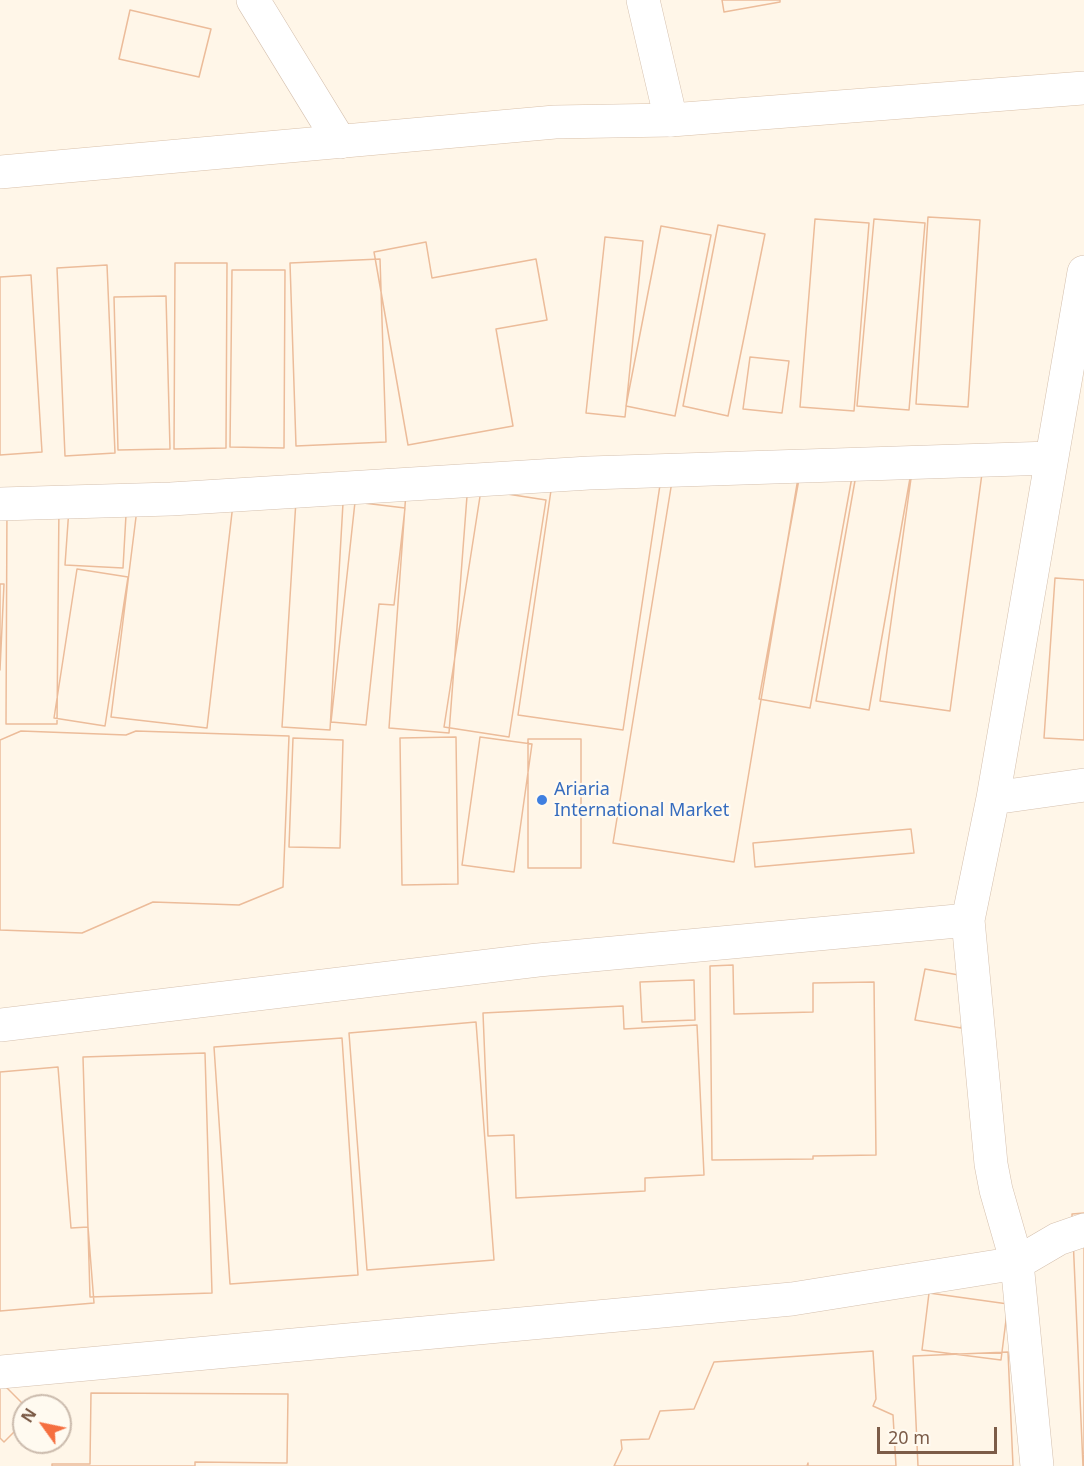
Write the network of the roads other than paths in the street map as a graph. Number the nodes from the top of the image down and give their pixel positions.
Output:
1 (253, 0) edge
2 (643, 0) edge
3 (1084, 88) edge
4 (671, 120) junction
5 (340, 142) junction
6 (0, 172) edge
7 (1084, 272) edge
8 (1051, 458) junction
9 (0, 504) edge
10 (1084, 785) edge
11 (993, 798) junction
12 (968, 920) junction
13 (0, 1025) edge
14 (1084, 1230) edge
15 (1017, 1263) junction
16 (0, 1371) edge
17 (1037, 1466) edge

1 - 5 street
2 - 4 street
3 - 4 street
4 - 5 street
5 - 6 street
7 - 8 street
8 - 9 street
8 - 11 street
10 - 11 street
11 - 12 street
12 - 13 street
12 - 15 street
14 - 15 street
15 - 16 street
15 - 17 street

